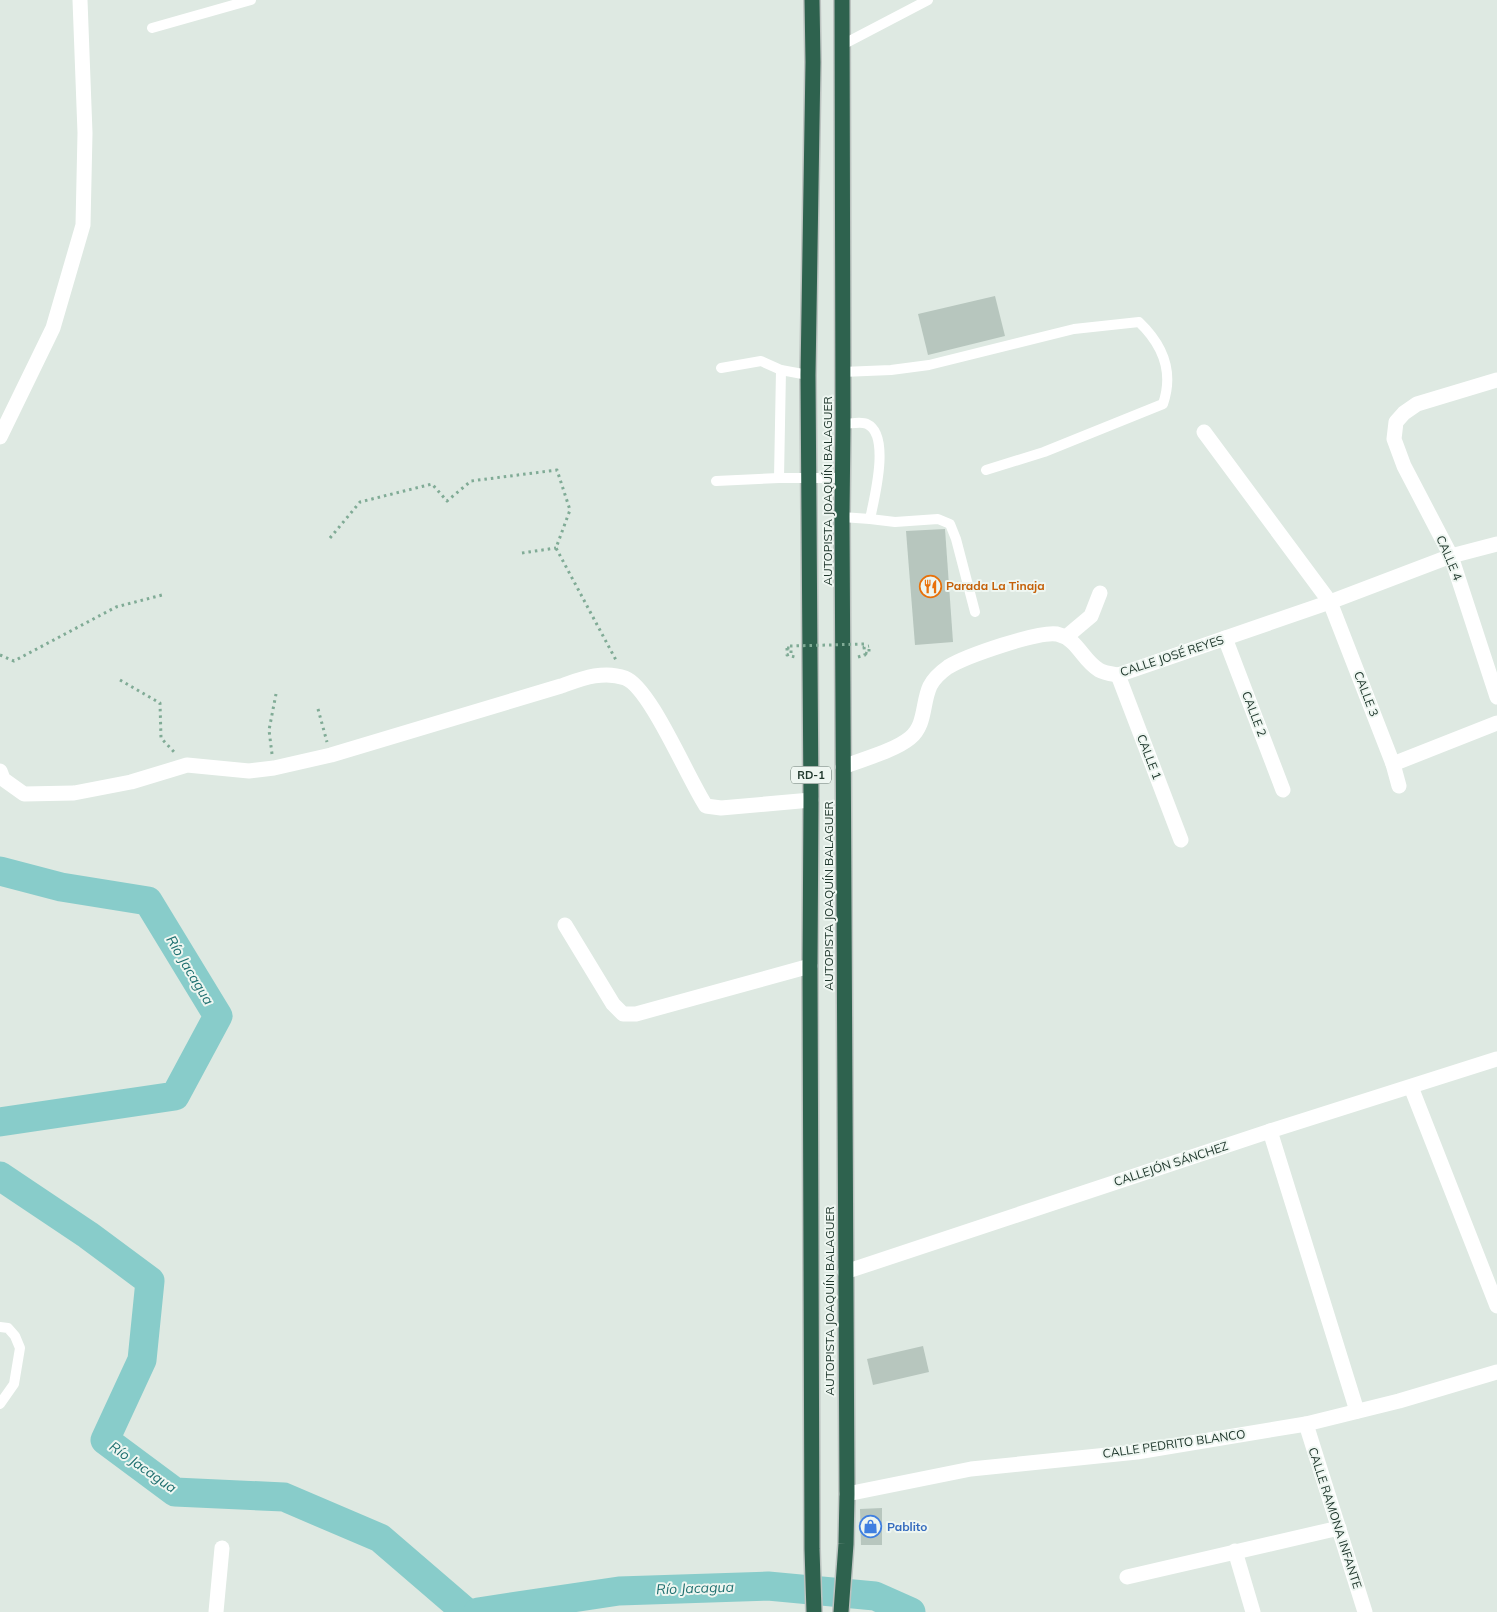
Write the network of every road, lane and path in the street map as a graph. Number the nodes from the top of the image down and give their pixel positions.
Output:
1 (80, 0) edge
2 (251, 0) edge
3 (812, 0) edge
4 (842, 0) edge
5 (928, 0) edge
6 (152, 28) dead end
7 (842, 45) junction
8 (721, 368) dead end
9 (781, 370) junction
10 (842, 372) junction
11 (808, 375) junction
12 (1497, 380) edge
13 (843, 424) junction
14 (1204, 432) dead end
15 (0, 438) edge
16 (986, 470) dead end
17 (779, 478) junction
18 (810, 478) junction
19 (842, 478) junction
20 (716, 481) dead end
21 (842, 517) junction
22 (870, 518) junction
23 (330, 538) dead end
24 (1497, 546) edge
25 (556, 548) junction
26 (522, 554) dead end
27 (1451, 556) junction
28 (1100, 593) dead end
29 (162, 595) dead end
30 (1330, 602) junction
31 (975, 612) dead end
32 (1066, 637) junction
33 (1225, 638) junction
34 (0, 655) edge
35 (865, 655) dead end
36 (791, 656) dead end
37 (1118, 675) junction
38 (626, 678) junction
39 (120, 680) dead end
40 (276, 694) dead end
41 (1497, 697) edge
42 (318, 709) dead end
43 (1497, 722) edge
44 (331, 755) junction
45 (1393, 764) junction
46 (187, 765) junction
47 (843, 767) junction
48 (274, 768) junction
49 (0, 771) edge
50 (1398, 786) dead end
51 (1283, 790) dead end
52 (811, 800) junction
53 (1181, 840) dead end
54 (565, 925) dead end
55 (810, 966) junction
56 (1497, 1059) edge
57 (1411, 1087) junction
58 (1270, 1131) junction
59 (845, 1272) junction
60 (1497, 1306) edge
61 (0, 1327) edge
62 (1497, 1372) edge
63 (0, 1404) edge
64 (1357, 1411) junction
65 (1306, 1424) junction
66 (847, 1494) junction
67 (1338, 1528) junction
68 (222, 1548) dead end
69 (1235, 1551) junction
70 (1127, 1577) dead end
71 (216, 1612) edge
72 (814, 1612) edge
73 (841, 1612) edge
74 (1253, 1612) edge
75 (1365, 1612) edge

1 - 15 street
2 - 6 lane
3 - 11 highway, AUTOPISTA JOAQUÍN BALAGUER / RD-1
4 - 7 highway, AUTOPISTA JOAQUÍN BALAGUER / RD-1
5 - 7 lane
7 - 10 highway, AUTOPISTA JOAQUÍN BALAGUER / RD-1
8 - 9 lane
9 - 11 lane
9 - 17 lane
10 - 13 highway, AUTOPISTA JOAQUÍN BALAGUER / RD-1
10 - 16 lane
11 - 18 highway, AUTOPISTA JOAQUÍN BALAGUER / RD-1
12 - 27 street, CALLE 4
13 - 19 highway, AUTOPISTA JOAQUÍN BALAGUER / RD-1
13 - 22 lane
14 - 30 street, CALLE 3
17 - 18 lane
17 - 20 lane
18 - 19 lane
18 - 52 highway, AUTOPISTA JOAQUÍN BALAGUER / RD-1
19 - 21 highway, AUTOPISTA JOAQUÍN BALAGUER / RD-1
21 - 22 lane
21 - 47 highway, AUTOPISTA JOAQUÍN BALAGUER / RD-1
22 - 31 lane
23 - 25 path
24 - 27 street, CALLE JOSÉ REYES
25 - 26 path
25 - 38 path
27 - 30 street, CALLE JOSÉ REYES
27 - 41 street, CALLE 4
28 - 32 street
29 - 34 path
30 - 33 street, CALLE JOSÉ REYES
30 - 45 street, CALLE 3
32 - 37 street, CALLE JOSÉ REYES
32 - 47 street
33 - 37 street, CALLE JOSÉ REYES
33 - 51 street, CALLE 2
35 - 36 path, bridge
37 - 53 street, CALLE 1
38 - 44 street
38 - 52 street
39 - 46 path
40 - 48 path
42 - 44 path
43 - 45 street
44 - 48 street
45 - 50 street, CALLE 3
46 - 48 street
46 - 49 street
47 - 59 highway, AUTOPISTA JOAQUÍN BALAGUER / RD-1
52 - 55 highway, AUTOPISTA JOAQUÍN BALAGUER / RD-1
54 - 55 street
55 - 72 highway, AUTOPISTA JOAQUÍN BALAGUER / RD-1
56 - 57 street, CALLEJÓN SÁNCHEZ
57 - 58 street, CALLEJÓN SÁNCHEZ
57 - 60 street
58 - 59 street, CALLEJÓN SÁNCHEZ
58 - 64 street
59 - 66 highway, AUTOPISTA JOAQUÍN BALAGUER / RD-1
61 - 63 lane
62 - 64 street, CALLE PEDRITO BLANCO
64 - 65 street, CALLE PEDRITO BLANCO
65 - 66 street, CALLE PEDRITO BLANCO
65 - 67 street, CALLE RAMONA INFANTE
66 - 73 highway, AUTOPISTA JOAQUÍN BALAGUER / RD-1
67 - 69 street
67 - 75 street, CALLE RAMONA INFANTE
68 - 71 street
69 - 70 street
69 - 74 street

